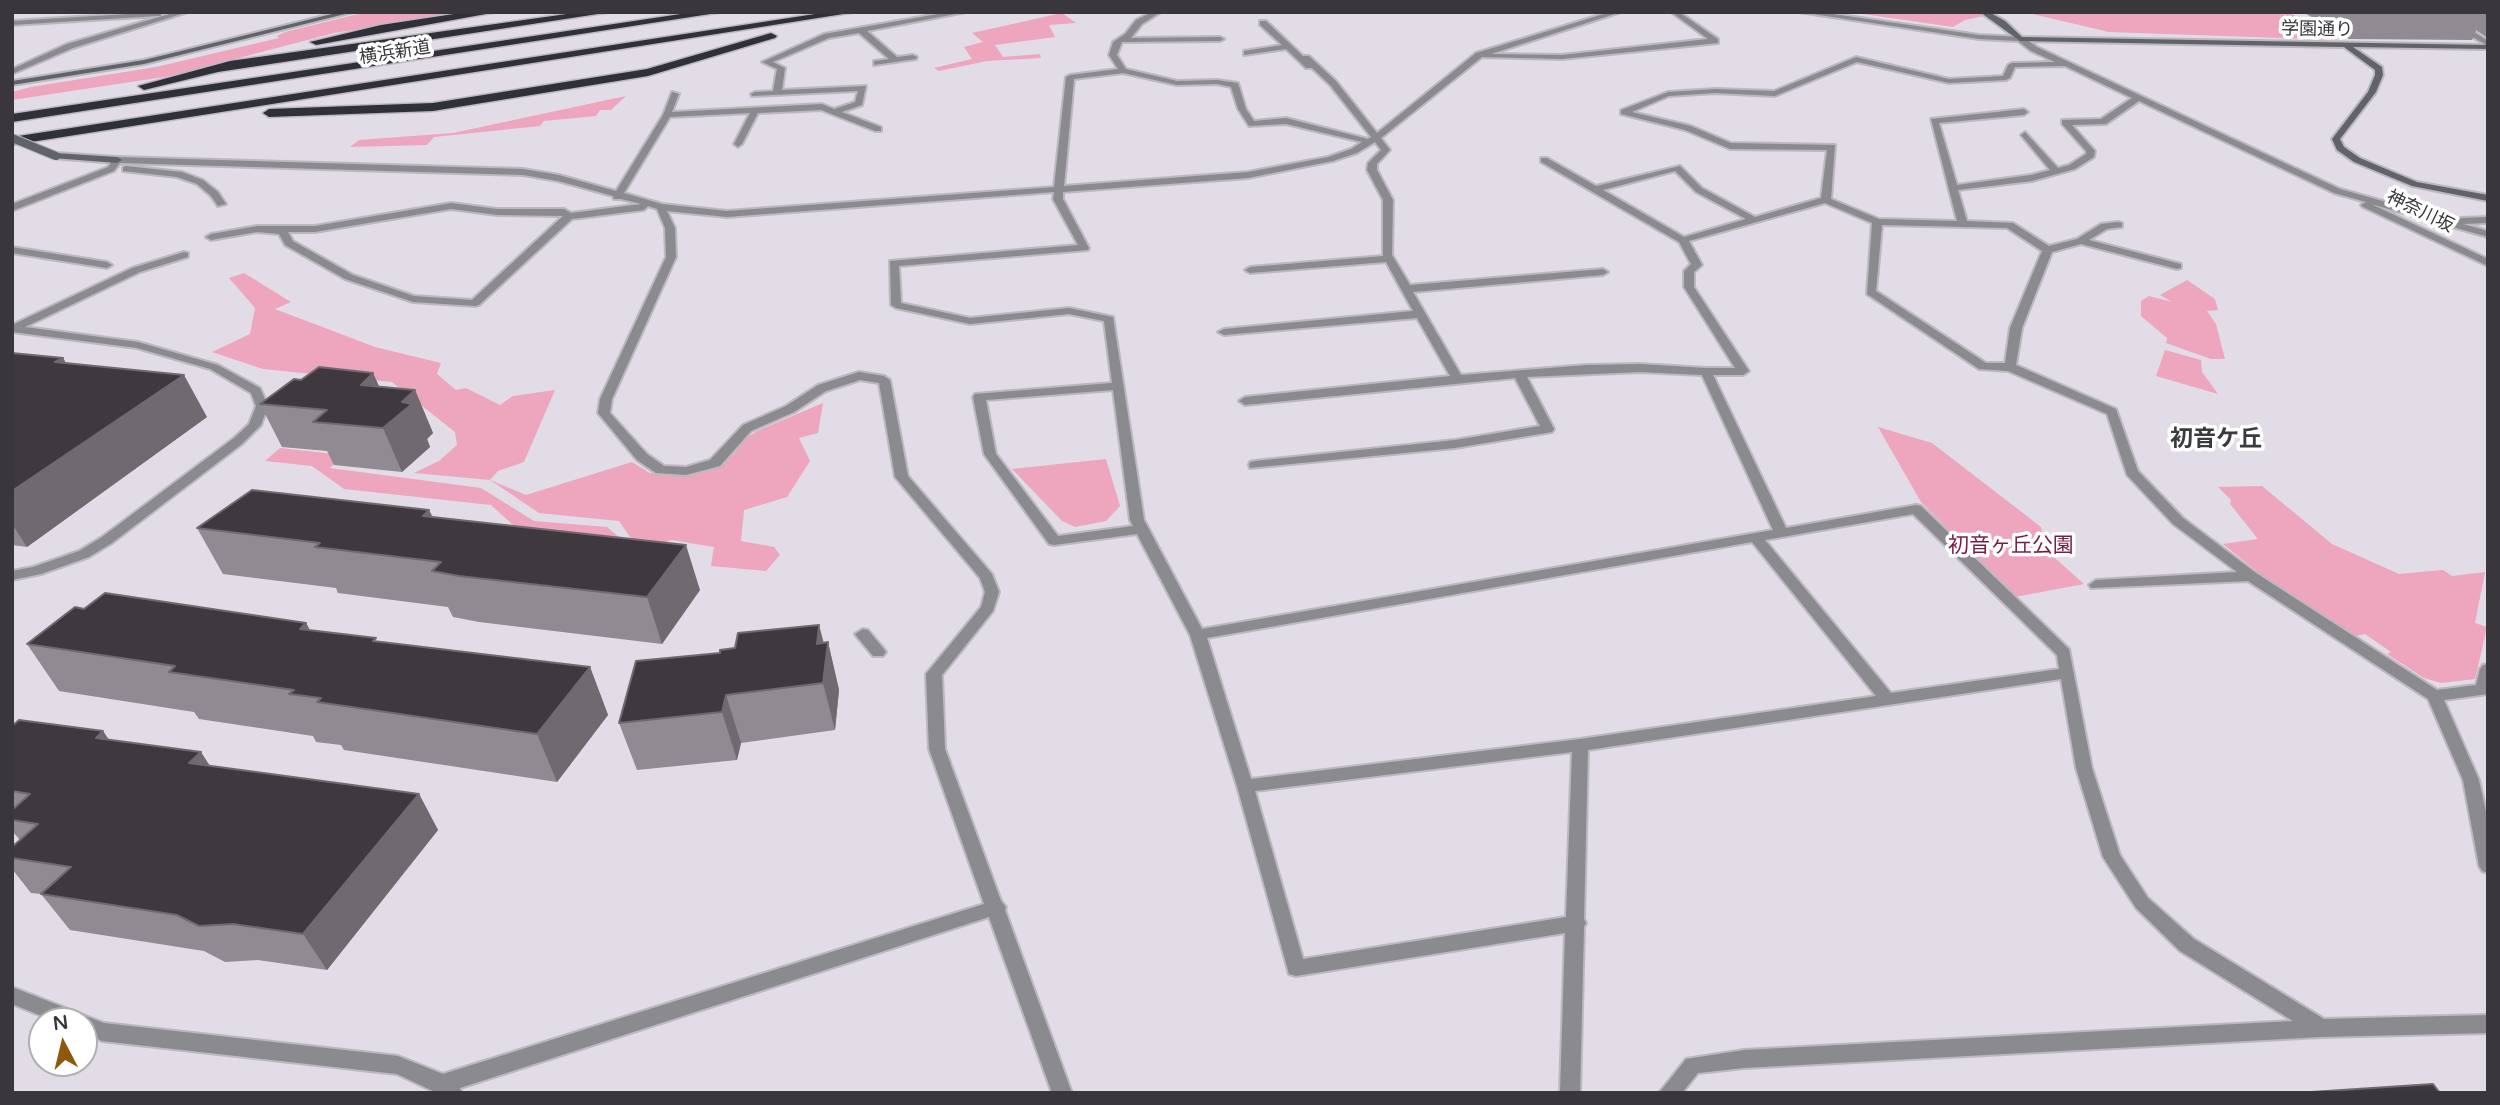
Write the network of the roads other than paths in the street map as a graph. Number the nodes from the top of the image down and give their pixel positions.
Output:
1 (185, 12) edge
2 (350, 12) edge
3 (492, 12) edge
4 (524, 12) edge
5 (564, 12) edge
6 (606, 12) edge
7 (646, 12) edge
8 (718, 12) edge
9 (783, 12) edge
10 (963, 12) edge
11 (1158, 12) edge
12 (1259, 12) edge
13 (1618, 12) edge
14 (1674, 12) edge
15 (1802, 12) edge
16 (1983, 12) edge
17 (2484, 12) edge
18 (849, 13) edge
19 (1577, 13) edge
20 (173, 14) junction
21 (1596, 18) junction
22 (12, 23) edge
23 (1263, 23) dead end
24 (802, 27) junction
25 (861, 30) junction
26 (1280, 37) dead end
27 (1220, 39) dead end
28 (2020, 39) junction
29 (756, 40) junction
30 (1121, 40) junction
31 (322, 41) junction
32 (2488, 46) edge
33 (1285, 47) junction
34 (2348, 47) junction
35 (1247, 53) dead end
36 (272, 54) junction
37 (1478, 56) junction
38 (914, 57) dead end
39 (1306, 58) dead end
40 (632, 60) dead end
41 (895, 60) junction
42 (877, 63) dead end
43 (2067, 64) junction
44 (218, 68) junction
45 (1123, 71) junction
46 (12, 72) edge
47 (12, 83) edge
48 (144, 86) junction
49 (777, 93) junction
50 (416, 94) dead end
51 (675, 94) dead end
52 (755, 94) dead end
53 (2138, 99) junction
54 (12, 105) edge
55 (755, 111) junction
56 (832, 111) junction
57 (2024, 112) dead end
58 (298, 113) junction
59 (236, 114) junction
60 (186, 115) junction
61 (667, 116) junction
62 (12, 118) edge
63 (12, 129) edge
64 (878, 129) dead end
65 (2025, 135) dead end
66 (12, 139) edge
67 (1373, 140) junction
68 (738, 144) dead end
69 (1544, 160) dead end
70 (114, 164) junction
71 (2056, 171) junction
72 (1954, 187) junction
73 (1059, 189) junction
74 (1596, 189) junction
75 (2337, 191) junction
76 (617, 197) junction
77 (2488, 198) edge
78 (1826, 200) junction
79 (221, 204) dead end
80 (658, 206) junction
81 (12, 208) edge
82 (569, 216) junction
83 (1754, 220) junction
84 (2488, 220) edge
85 (2449, 221) junction
86 (1877, 222) junction
87 (1963, 224) junction
88 (2118, 225) dead end
89 (269, 226) dead end
90 (283, 231) junction
91 (2488, 234) edge
92 (211, 237) dead end
93 (1683, 240) junction
94 (2081, 241) junction
95 (12, 250) edge
96 (2048, 250) junction
97 (184, 255) dead end
98 (1389, 259) junction
99 (2488, 263) edge
100 (107, 265) dead end
101 (2177, 265) dead end
102 (1250, 270) dead end
103 (1603, 272) dead end
104 (1406, 289) junction
105 (1420, 314) junction
106 (12, 329) edge
107 (1224, 332) dead end
108 (2010, 367) junction
109 (1706, 372) junction
110 (1519, 374) junction
111 (1457, 379) junction
112 (1119, 386) junction
113 (1245, 401) dead end
114 (1255, 465) dead end
115 (1142, 529) junction
116 (1782, 534) junction
117 (1757, 538) junction
118 (12, 576) edge
119 (2251, 576) junction
120 (2096, 585) dead end
121 (863, 634) dead end
122 (1198, 635) junction
123 (878, 652) dead end
124 (2488, 669) edge
125 (2067, 673) junction
126 (2434, 695) junction
127 (1887, 699) junction
128 (1580, 745) junction
129 (1245, 786) junction
130 (2488, 866) edge
131 (997, 907) junction
132 (1577, 923) junction
133 (12, 995) edge
134 (42, 1007) edge
135 (2488, 1024) edge
136 (2322, 1028) junction
137 (98, 1030) edge
138 (447, 1089) edge
139 (1062, 1093) edge
140 (1570, 1093) edge
141 (1668, 1093) edge

1 - 20 street
2 - 47 street
3 - 31 highway
4 - 31 highway
5 - 36 highway
6 - 44 highway
7 - 48 highway
8 - 62 highway, 横浜新道
9 - 63 highway, 横浜新道
10 - 25 street
11 - 30 street
12 - 26 street
13 - 21 street
14 - 37 street
15 - 28 street
16 - 28 street
17 - 32 street
18 - 24 highway
18 - 60 highway
19 - 21 street
20 - 22 street
20 - 46 street
21 - 37 street
23 - 33 street
24 - 29 highway
24 - 59 highway
25 - 41 street
25 - 49 street
27 - 30 street
28 - 34 street, 学園通り
28 - 43 street
29 - 40 highway
29 - 58 highway
30 - 45 street
31 - 36 highway
32 - 34 street, 学園通り
33 - 35 street
33 - 67 street
34 - 77 street
36 - 44 highway
37 - 67 street
38 - 41 street
39 - 67 street
41 - 42 street
43 - 53 street
43 - 78 street
44 - 48 highway
45 - 67 street
45 - 73 street
48 - 54 highway
49 - 52 street
49 - 56 street
50 - 58 highway
51 - 61 street
53 - 71 street
53 - 75 street
55 - 56 street
55 - 61 street
55 - 68 street
56 - 64 street
57 - 72 street
58 - 59 highway
59 - 60 highway
60 - 66 highway
61 - 76 street
65 - 71 street
66 - 70 street, bridge
67 - 73 street
67 - 98 street
69 - 74 street
70 - 76 street
70 - 79 street
70 - 81 street
71 - 72 street
72 - 87 street
73 - 80 street
73 - 112 street
74 - 83 street
74 - 93 street
75 - 85 street
75 - 99 street, 神奈川坂
76 - 80 street
78 - 83 street
78 - 86 street
80 - 82 street
80 - 131 street
82 - 90 street
82 - 90 street
83 - 93 street
84 - 85 street
85 - 91 street
86 - 87 street
86 - 108 street
87 - 96 street
88 - 94 street
89 - 90 street
90 - 92 street
93 - 109 street
94 - 96 street
94 - 101 street
95 - 100 street
96 - 108 street
97 - 106 street
98 - 102 street
98 - 104 street
103 - 104 street
104 - 105 street
105 - 107 street
105 - 111 street
106 - 118 street
108 - 119 street
109 - 110 street
109 - 116 street
110 - 111 street
110 - 114 street
111 - 113 street
112 - 115 street
112 - 115 street
115 - 122 street
116 - 117 street
116 - 125 street
117 - 122 street
117 - 127 street
119 - 120 street
119 - 126 street
121 - 123 street
122 - 129 street
124 - 126 street
125 - 127 street
125 - 136 street
126 - 130 street
127 - 128 street
128 - 129 street
128 - 132 street
129 - 132 street
131 - 138 street
131 - 139 street
132 - 140 street
133 - 134 street
135 - 136 street
136 - 141 street
137 - 138 street

